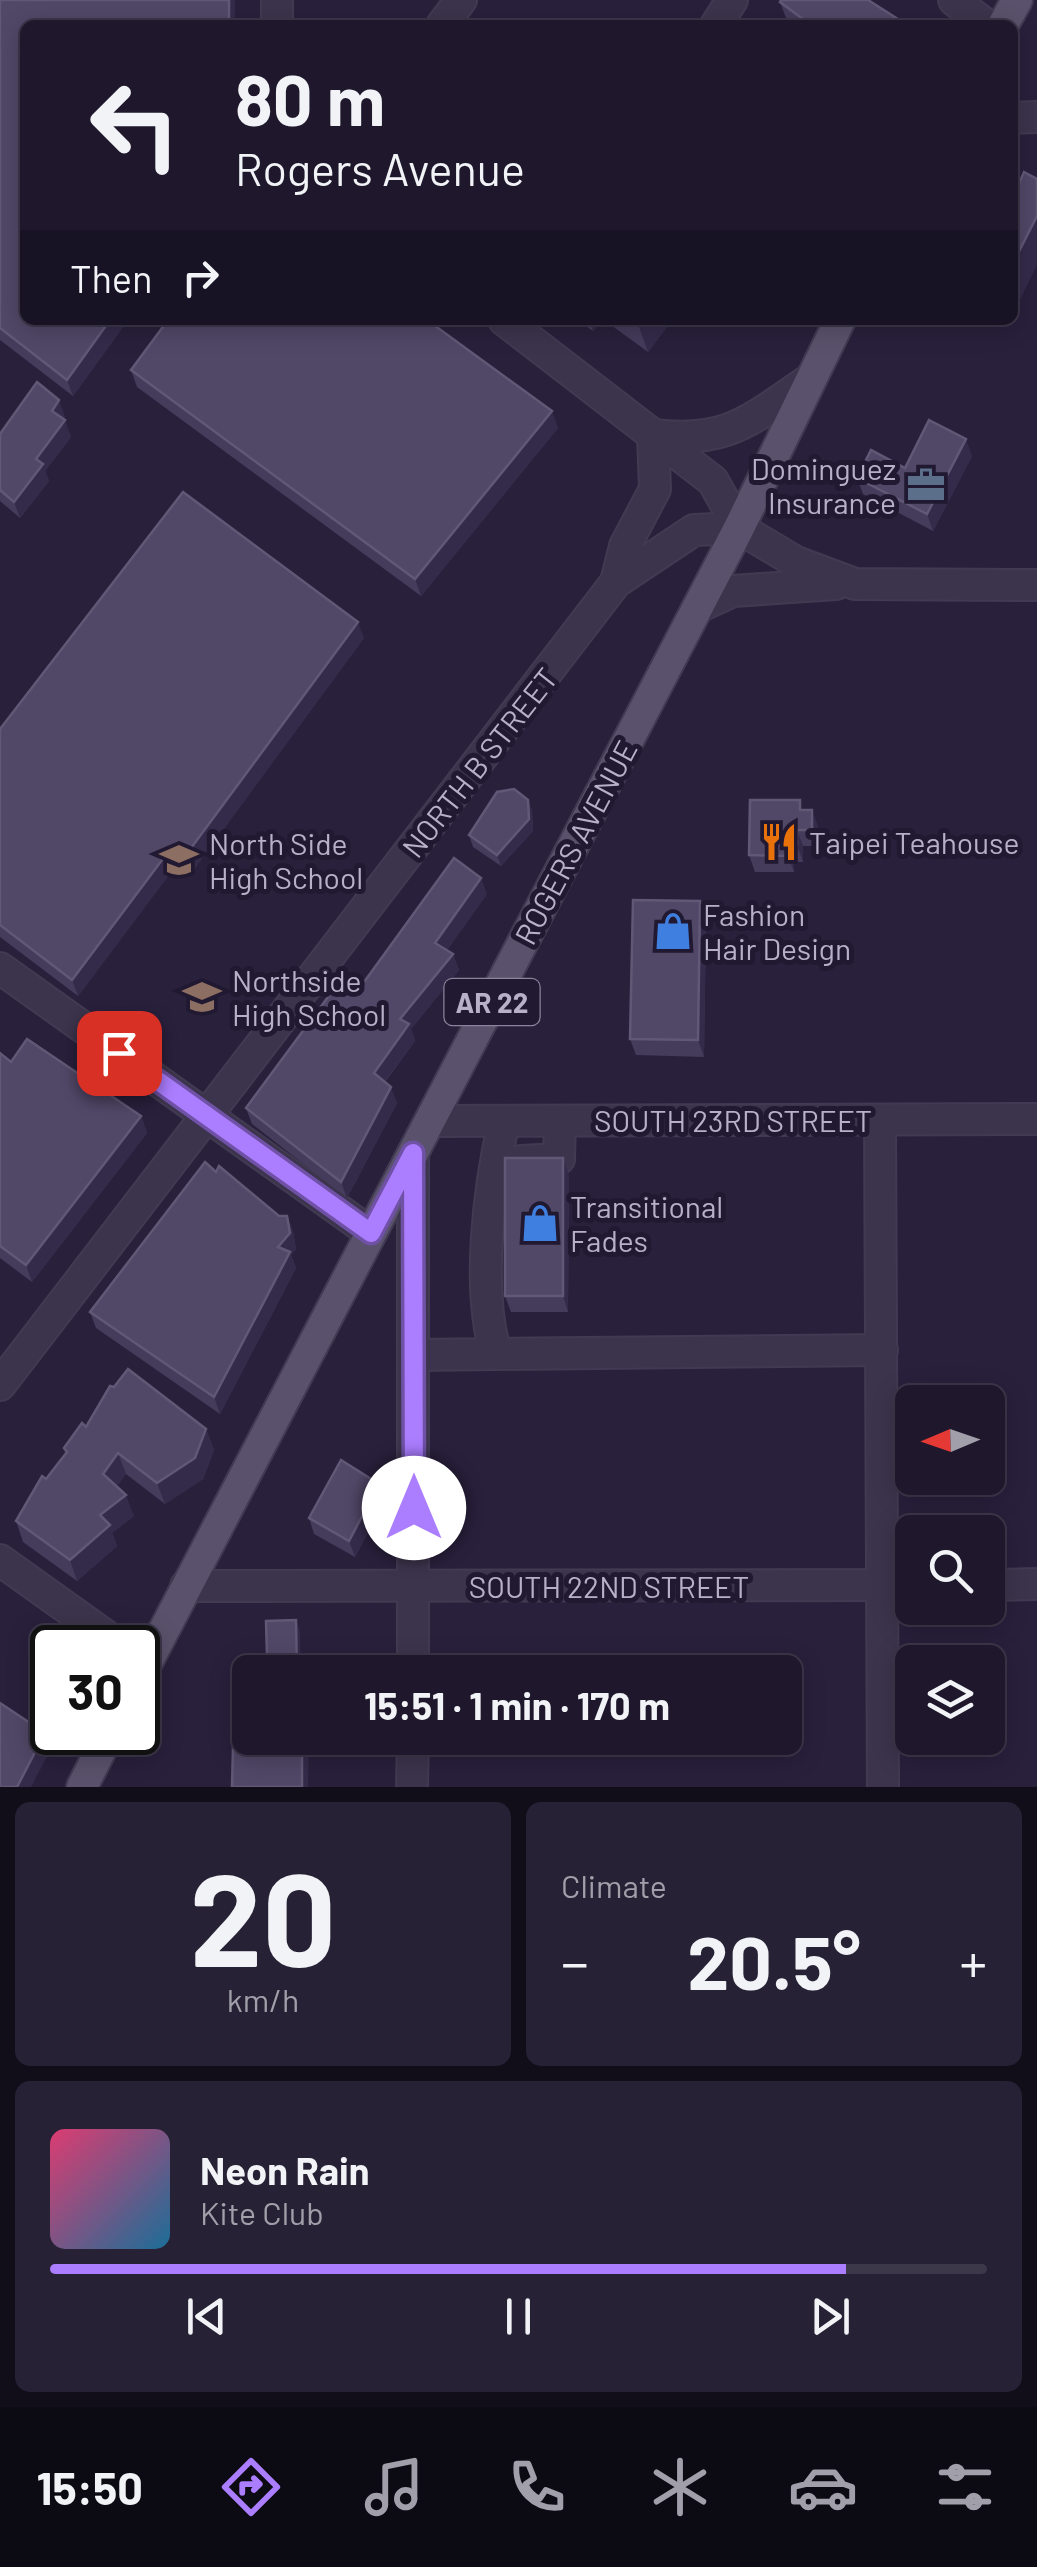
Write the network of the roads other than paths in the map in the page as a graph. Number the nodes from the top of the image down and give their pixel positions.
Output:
1 (461, 0) edge
2 (954, 0) edge
3 (446, 20) edge
4 (980, 20) edge
5 (511, 325) edge
6 (838, 325) edge
7 (811, 379) junction
8 (653, 436) junction
9 (739, 528) junction
10 (616, 582) junction
11 (855, 584) junction
12 (1037, 585) edge
13 (698, 606) junction
14 (0, 968) edge
15 (204, 1114) junction
16 (1037, 1119) edge
17 (880, 1120) junction
18 (430, 1121) junction
19 (504, 1121) junction
20 (560, 1121) junction
21 (413, 1153) junction
22 (494, 1162) junction
23 (371, 1233) junction
24 (882, 1350) junction
25 (496, 1354) junction
26 (413, 1355) junction
27 (0, 1385) edge
28 (895, 1541) edge
29 (0, 1560) edge
30 (1005, 1584) edge
31 (1037, 1584) edge
32 (414, 1585) junction
33 (895, 1585) edge
34 (186, 1586) junction
35 (87, 1625) edge
36 (895, 1625) edge
37 (160, 1626) edge
38 (413, 1655) edge
39 (98, 1755) edge
40 (412, 1755) edge
41 (82, 1787) edge
42 (412, 1787) edge
43 (883, 1787) edge

1 - 3 street
2 - 4 street
5 - 8 street
6 - 7 main road, ROGERS AVENUE / AR 22
7 - 8 street
7 - 9 main road, ROGERS AVENUE / AR 22
8 - 9 street
8 - 10 street
9 - 10 street, NORTH B STREET
9 - 11 street
9 - 13 main road, ROGERS AVENUE / AR 22
10 - 15 street, NORTH B STREET
11 - 12 street
11 - 13 street
13 - 18 main road, ROGERS AVENUE / AR 22
14 - 15 street
15 - 23 street
15 - 27 street, NORTH B STREET
16 - 17 street, SOUTH 23RD STREET
17 - 20 street, SOUTH 23RD STREET
17 - 24 street
18 - 19 street, SOUTH 23RD STREET
18 - 21 main road, ROGERS AVENUE / AR 22
19 - 20 street, SOUTH 23RD STREET
19 - 22 street
20 - 22 street
21 - 23 main road, ROGERS AVENUE / AR 22
21 - 26 street
22 - 25 street
23 - 34 main road, ROGERS AVENUE / AR 22
24 - 25 street
24 - 28 street
25 - 26 street
26 - 32 street
29 - 35 street
30 - 31 street
32 - 33 street, SOUTH 22ND STREET
32 - 34 street, SOUTH 22ND STREET
32 - 38 street
34 - 37 main road, ROGERS AVENUE / AR 22
36 - 43 street
39 - 41 main road
40 - 42 street

